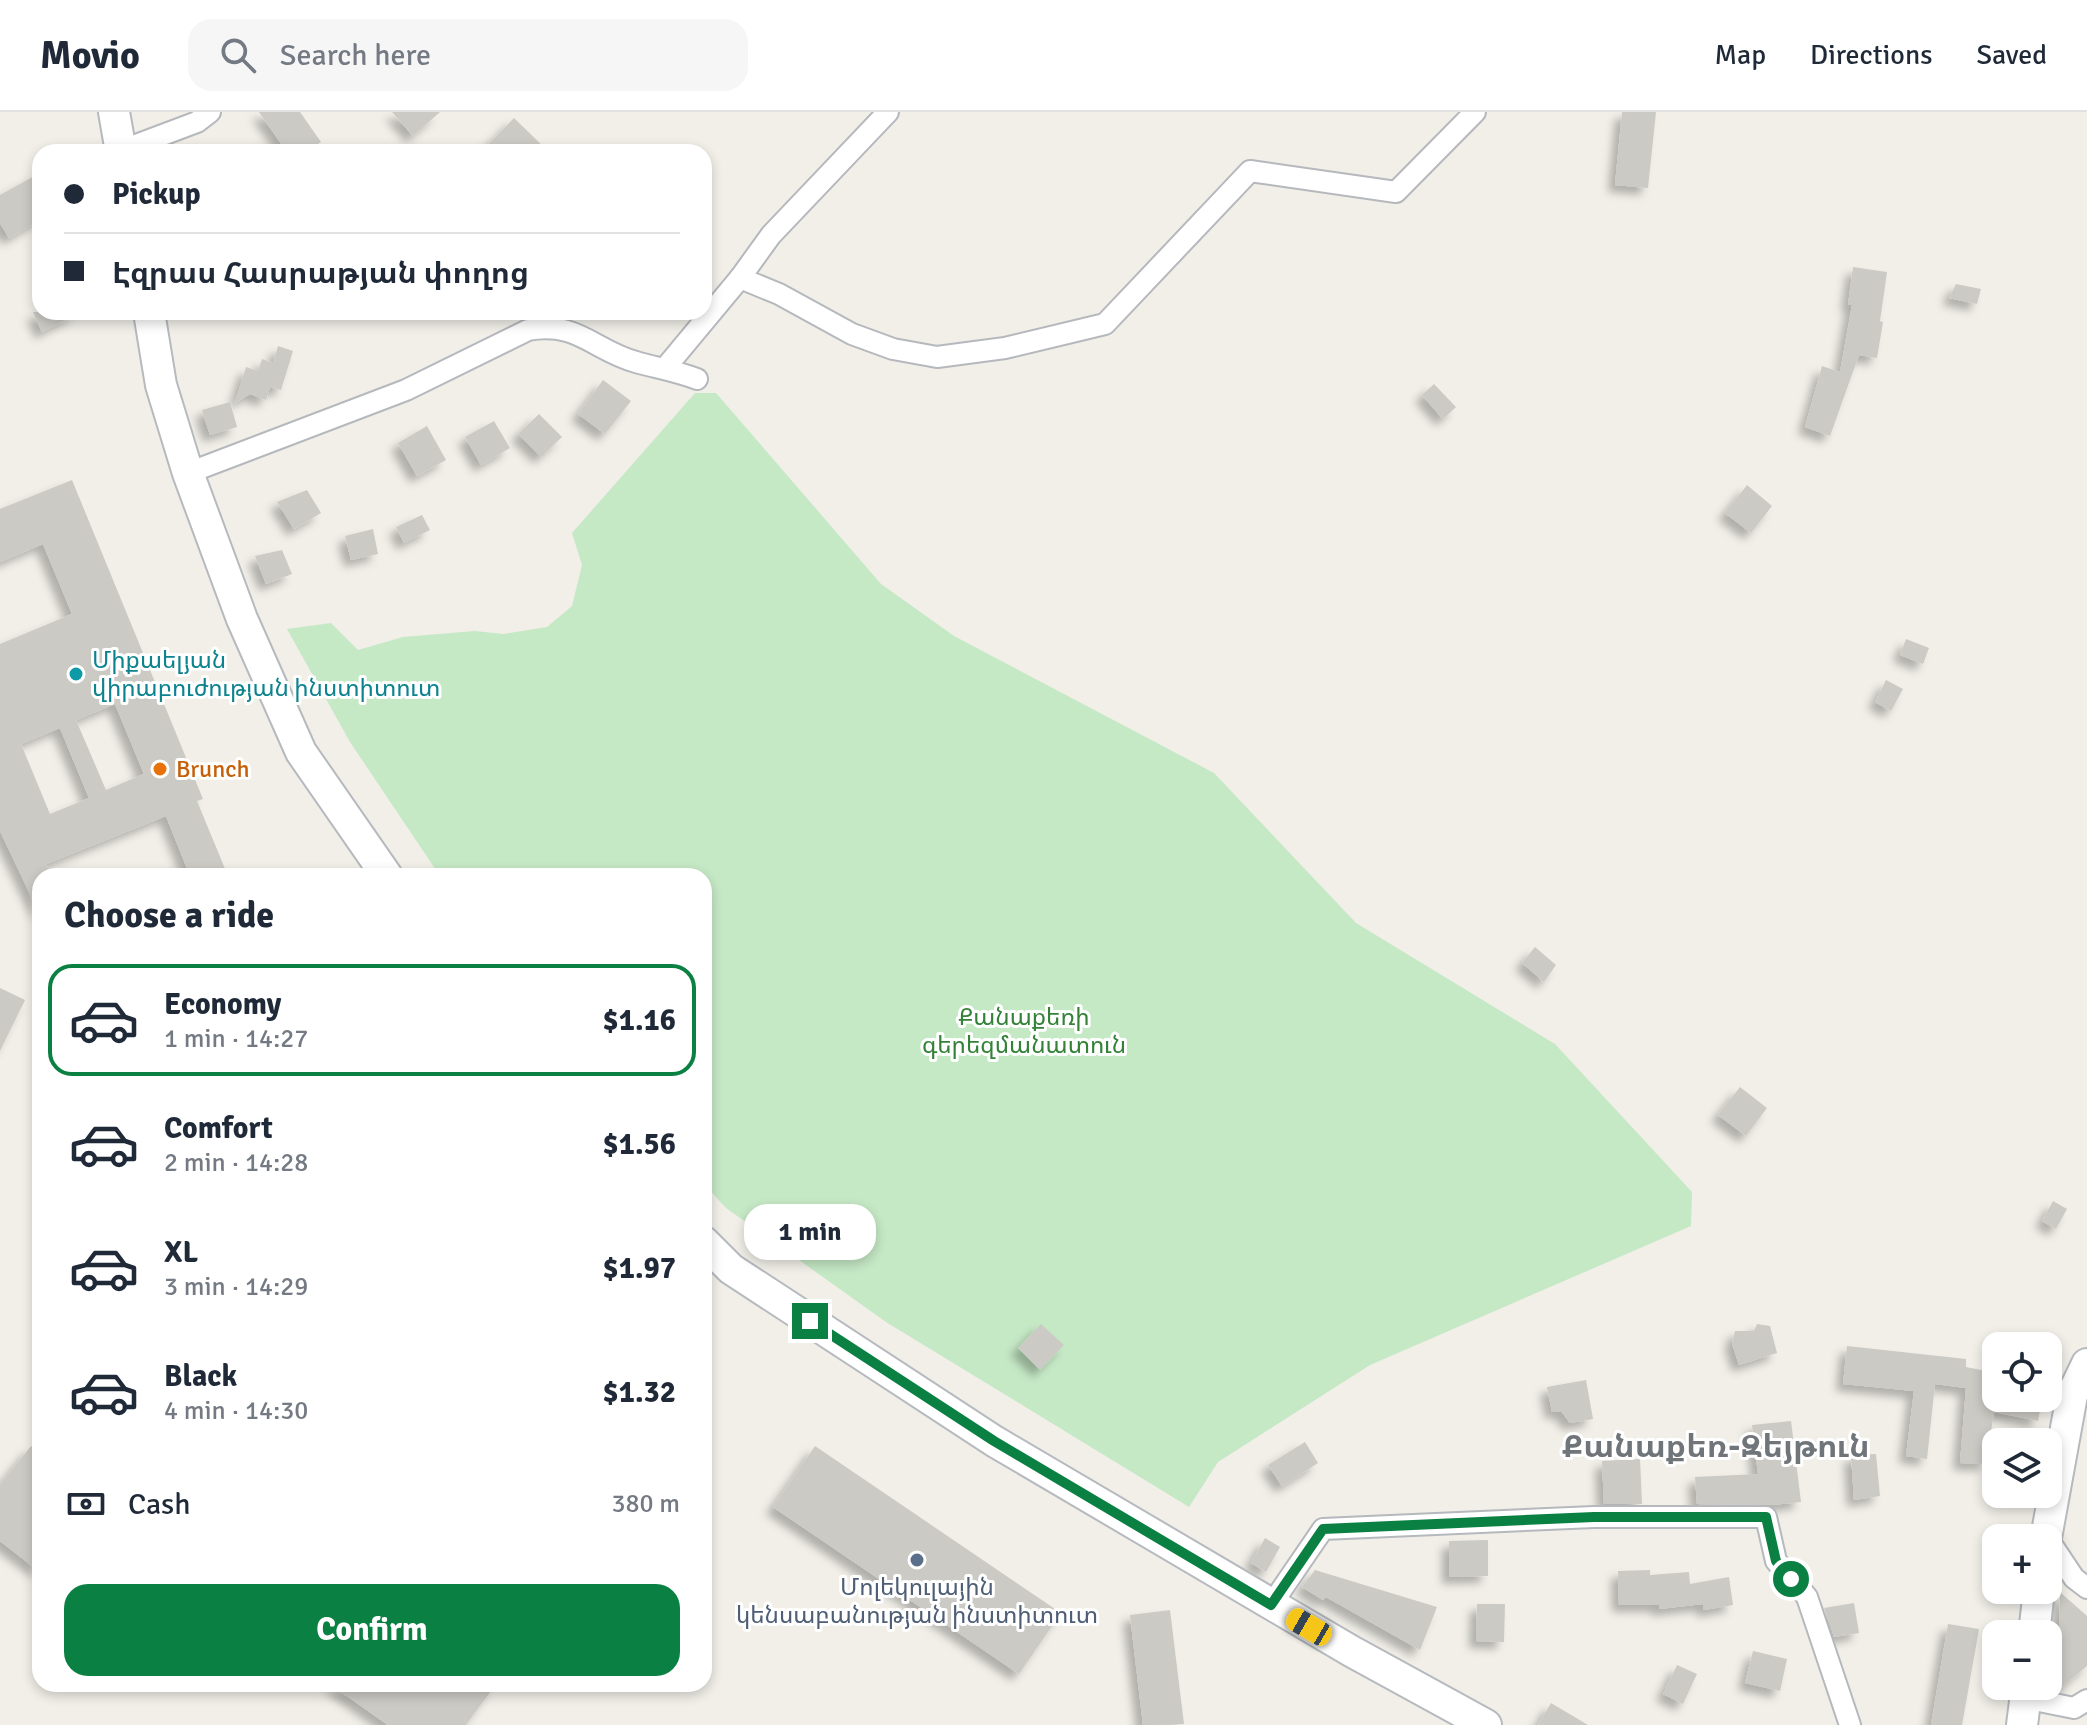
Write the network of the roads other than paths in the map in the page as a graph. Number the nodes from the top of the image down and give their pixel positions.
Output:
1 (105, 112) edge
2 (114, 112) edge
3 (210, 112) edge
4 (888, 112) edge
5 (1475, 112) edge
6 (115, 144) edge
7 (117, 144) edge
8 (139, 144) edge
9 (740, 278) junction
10 (712, 312) edge
11 (142, 320) edge
12 (150, 320) edge
13 (705, 320) edge
14 (666, 367) junction
15 (697, 379) dead end
16 (188, 473) junction
17 (371, 868) edge
18 (381, 868) edge
19 (712, 1250) edge
20 (712, 1258) edge
21 (2087, 1364) edge
22 (2080, 1399) edge
23 (2050, 1524) edge
24 (2062, 1560) edge
25 (2087, 1588) edge
26 (1271, 1605) junction
27 (2087, 1700) edge
28 (2025, 1703) edge
29 (1468, 1725) edge
30 (1486, 1725) edge
31 (1850, 1725) edge

1 - 6 street
2 - 7 street
3 - 8 street
4 - 9 street
5 - 9 street
9 - 10 street
11 - 17 street
12 - 16 street
13 - 14 street
14 - 15 street
14 - 16 street
16 - 18 street
19 - 26 street
20 - 29 street
21 - 22 street
22 - 23 street
24 - 25 street
26 - 30 street
26 - 31 street
27 - 28 street

